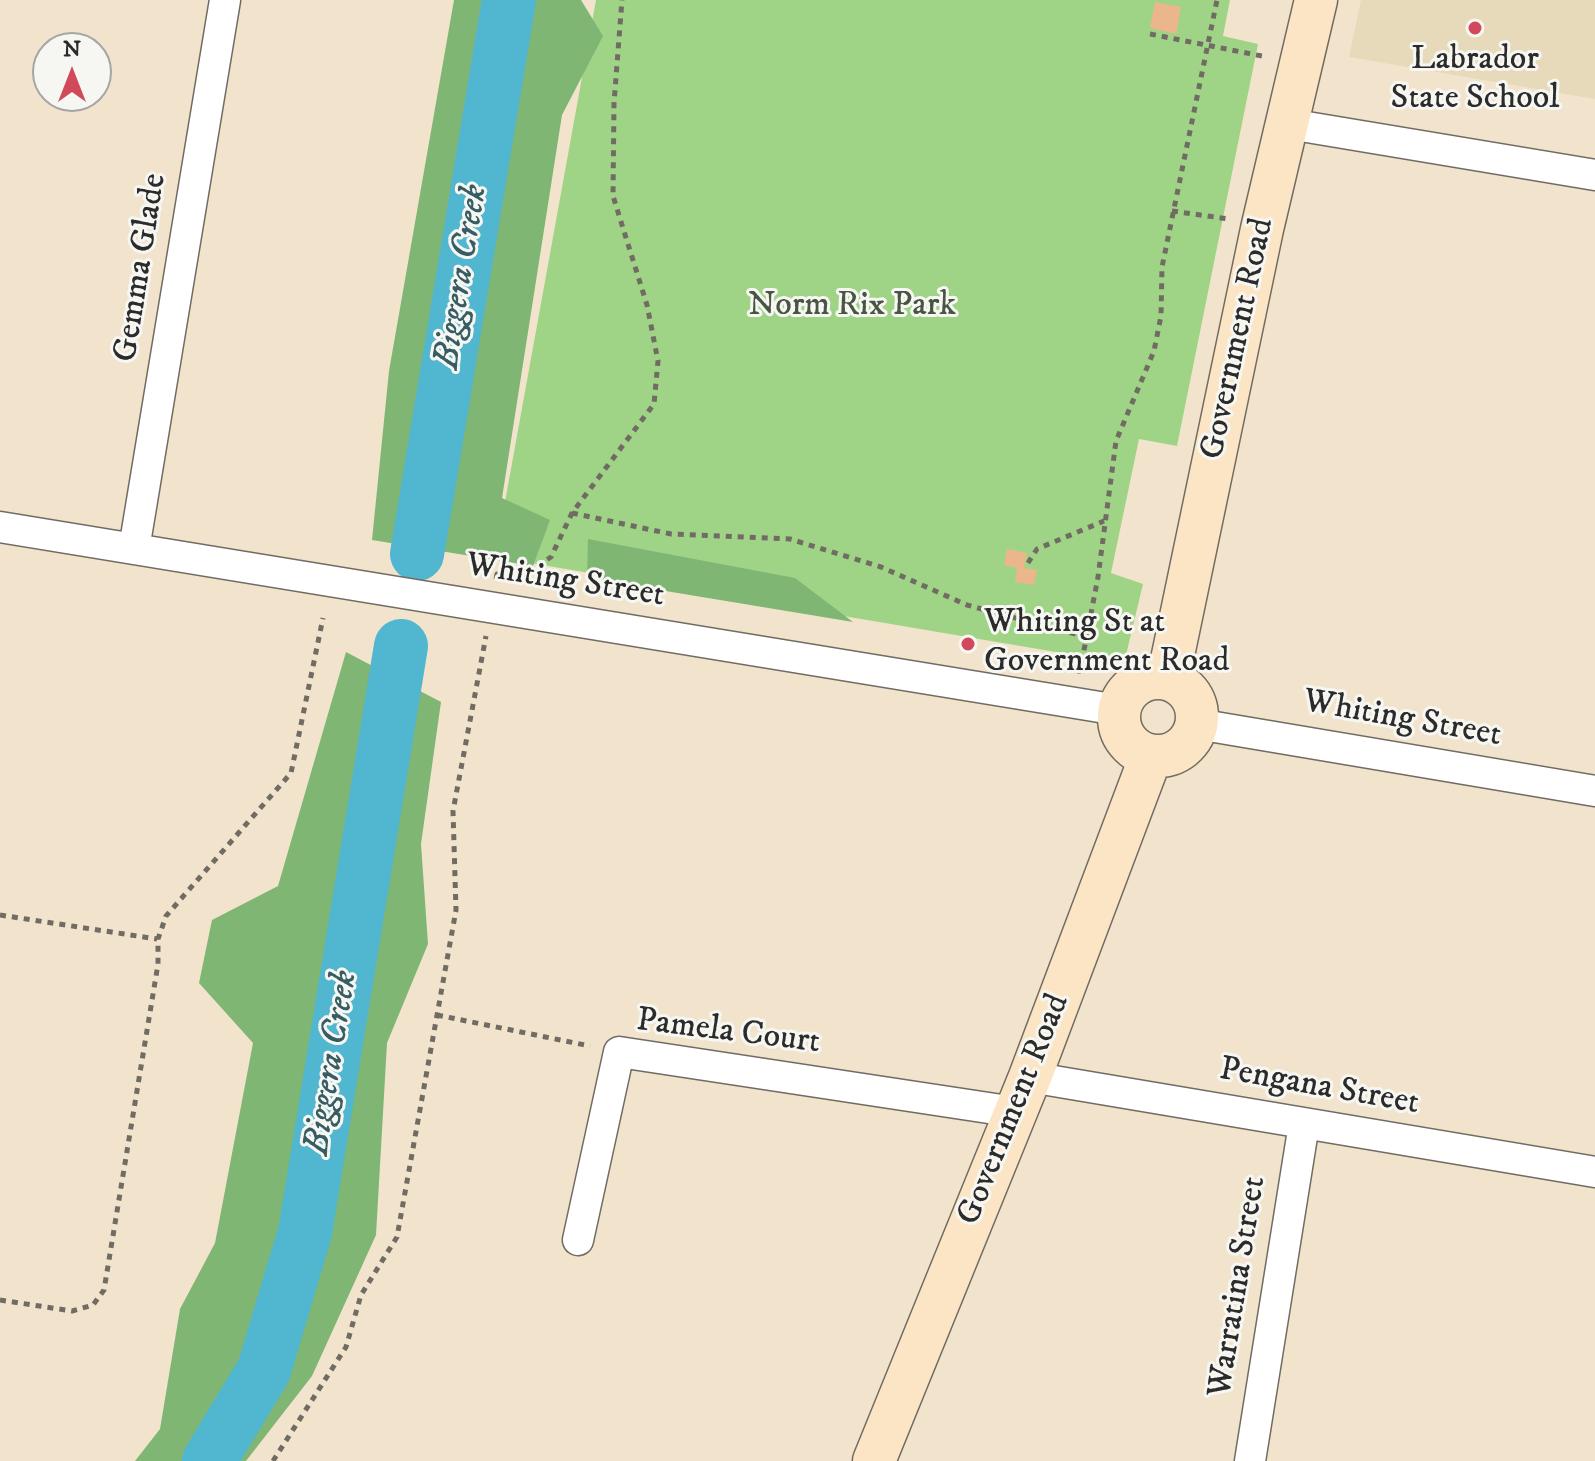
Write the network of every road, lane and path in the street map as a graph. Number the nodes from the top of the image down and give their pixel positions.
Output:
1 (225, 0) edge
2 (622, 0) edge
3 (1217, 0) edge
4 (1316, 0) edge
5 (1150, 34) dead end
6 (1208, 46) junction
7 (1276, 59) dead end
8 (1289, 124) junction
9 (1595, 175) edge
10 (1232, 207) dead end
11 (1172, 211) junction
12 (572, 513) junction
13 (1104, 521) junction
14 (0, 527) edge
15 (134, 549) junction
16 (1028, 563) dead end
17 (495, 584) dead end
18 (323, 618) dead end
19 (486, 633) dead end
20 (1086, 637) junction
21 (1073, 670) dead end
22 (1168, 679) junction
23 (1118, 710) junction
24 (1197, 724) junction
25 (1151, 756) junction
26 (1595, 791) edge
27 (0, 915) edge
28 (158, 939) junction
29 (437, 1015) junction
30 (619, 1052) junction
31 (1023, 1095) junction
32 (1304, 1124) junction
33 (1595, 1172) edge
34 (578, 1240) dead end
35 (0, 1300) edge
36 (273, 1461) edge
37 (874, 1461) edge
38 (1250, 1461) edge

1 - 15 street, Gemma Glade
2 - 12 path
3 - 6 path
4 - 8 main road, Government Road
5 - 6 path
6 - 7 path
6 - 11 path
8 - 9 street
8 - 22 main road, Government Road
10 - 11 path
11 - 13 path
12 - 17 path
12 - 20 path
13 - 16 path
13 - 20 path
14 - 15 street, Whiting Street
15 - 23 street, Whiting Street
18 - 28 path
19 - 29 path
20 - 21 path
22 - 23 main road
22 - 24 main road
23 - 25 main road
24 - 25 main road
24 - 26 street, Whiting Street
25 - 31 main road, Government Road
27 - 28 path
28 - 35 path
29 - 30 path
29 - 36 path
30 - 31 street, Pamela Court
30 - 34 street, Pamela Court
31 - 32 street, Pengana Street
31 - 37 main road, Government Road
32 - 33 street, Pengana Street
32 - 38 street, Warratina Street

